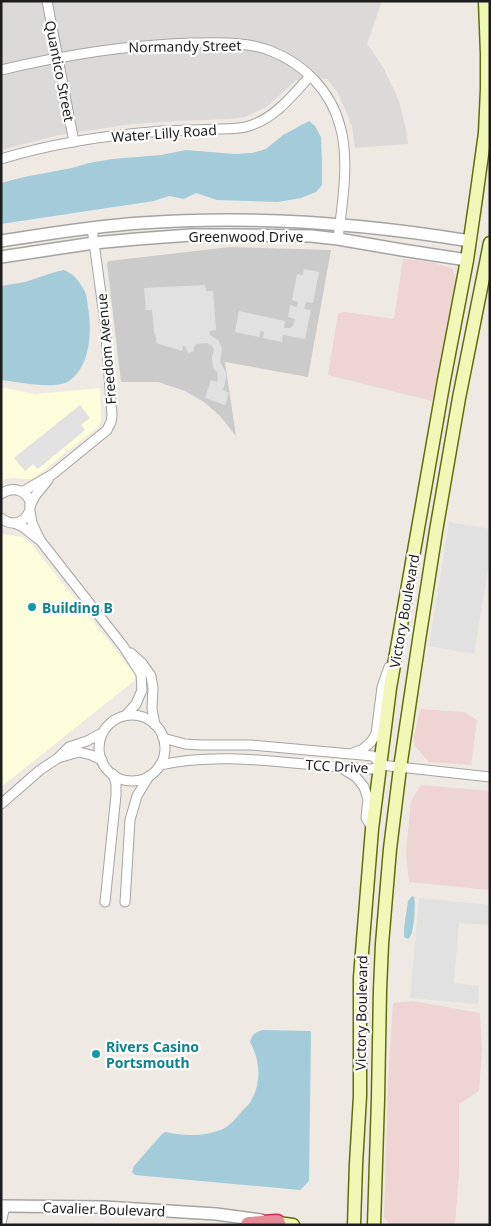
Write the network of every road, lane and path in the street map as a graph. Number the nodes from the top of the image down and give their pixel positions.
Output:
1 (47, 1) edge
2 (485, 1) edge
3 (57, 58) junction
4 (1, 70) edge
5 (310, 76) junction
6 (74, 142) junction
7 (1, 159) edge
8 (340, 224) junction
9 (92, 228) junction
10 (338, 239) junction
11 (1, 241) edge
12 (470, 241) junction
13 (94, 243) junction
14 (490, 243) edge
15 (1, 257) edge
16 (467, 260) junction
17 (488, 263) edge
18 (53, 474) junction
19 (22, 492) junction
20 (1, 494) edge
21 (30, 508) junction
22 (1, 518) edge
23 (14, 523) junction
24 (40, 540) junction
25 (398, 644) junction
26 (123, 646) junction
27 (126, 716) junction
28 (155, 725) junction
29 (102, 733) junction
30 (163, 738) junction
31 (353, 753) junction
32 (58, 758) junction
33 (102, 760) junction
34 (160, 765) junction
35 (380, 765) junction
36 (340, 768) junction
37 (400, 768) junction
38 (113, 774) junction
39 (149, 776) junction
40 (490, 777) edge
41 (1, 804) edge
42 (372, 829) junction
43 (105, 902) dead end
44 (125, 902) dead end
45 (3, 1206) edge
46 (1, 1223) edge
47 (285, 1224) edge
48 (249, 1225) edge
49 (354, 1225) edge
50 (374, 1225) edge

1 - 3 street, Quantico Street
2 - 12 main road, Victory Boulevard
3 - 4 street, Normandy Street
3 - 5 street, Normandy Street
3 - 6 street, Quantico Street
5 - 6 street, Water Lilly Road
5 - 8 street, Normandy Street
6 - 7 street, Water Lilly Road
8 - 9 street, Greenwood Drive
8 - 10 street, Normandy Street
8 - 12 street, Greenwood Drive
9 - 11 street, Greenwood Drive
9 - 13 street, Freedom Avenue
10 - 13 street, Greenwood Drive
10 - 16 street, Greenwood Drive
12 - 14 main road, Greenwood Drive
12 - 16 main road, Victory Boulevard
13 - 15 street, Greenwood Drive
13 - 18 street, Freedom Avenue
14 - 17 main road, Victory Boulevard
16 - 17 main road, Greenwood Drive
16 - 25 main road, Victory Boulevard
17 - 37 main road, Victory Boulevard
18 - 19 street, Freedom Avenue
18 - 21 street, Freedom Avenue
19 - 20 street, Freedom Avenue
19 - 21 street
21 - 23 street, Freedom Avenue
21 - 24 street
22 - 23 street
23 - 24 street
24 - 26 street
25 - 31 street
25 - 35 main road, Victory Boulevard
26 - 27 street
26 - 28 street
27 - 28 street
27 - 29 street
28 - 30 street
29 - 32 street
29 - 33 street
30 - 31 street, TCC Drive
30 - 34 street
31 - 35 street, TCC Drive
32 - 33 street
32 - 41 street
33 - 38 street
34 - 36 street, TCC Drive
34 - 39 street
35 - 36 street, TCC Drive
35 - 37 street
35 - 42 main road, Victory Boulevard
36 - 42 street
37 - 40 street
37 - 50 main road, Victory Boulevard
38 - 39 street
38 - 43 street
39 - 44 street
42 - 49 main road, Victory Boulevard
45 - 46 street, Cavalier Boulevard
45 - 47 street, Cavalier Boulevard
47 - 48 highway

